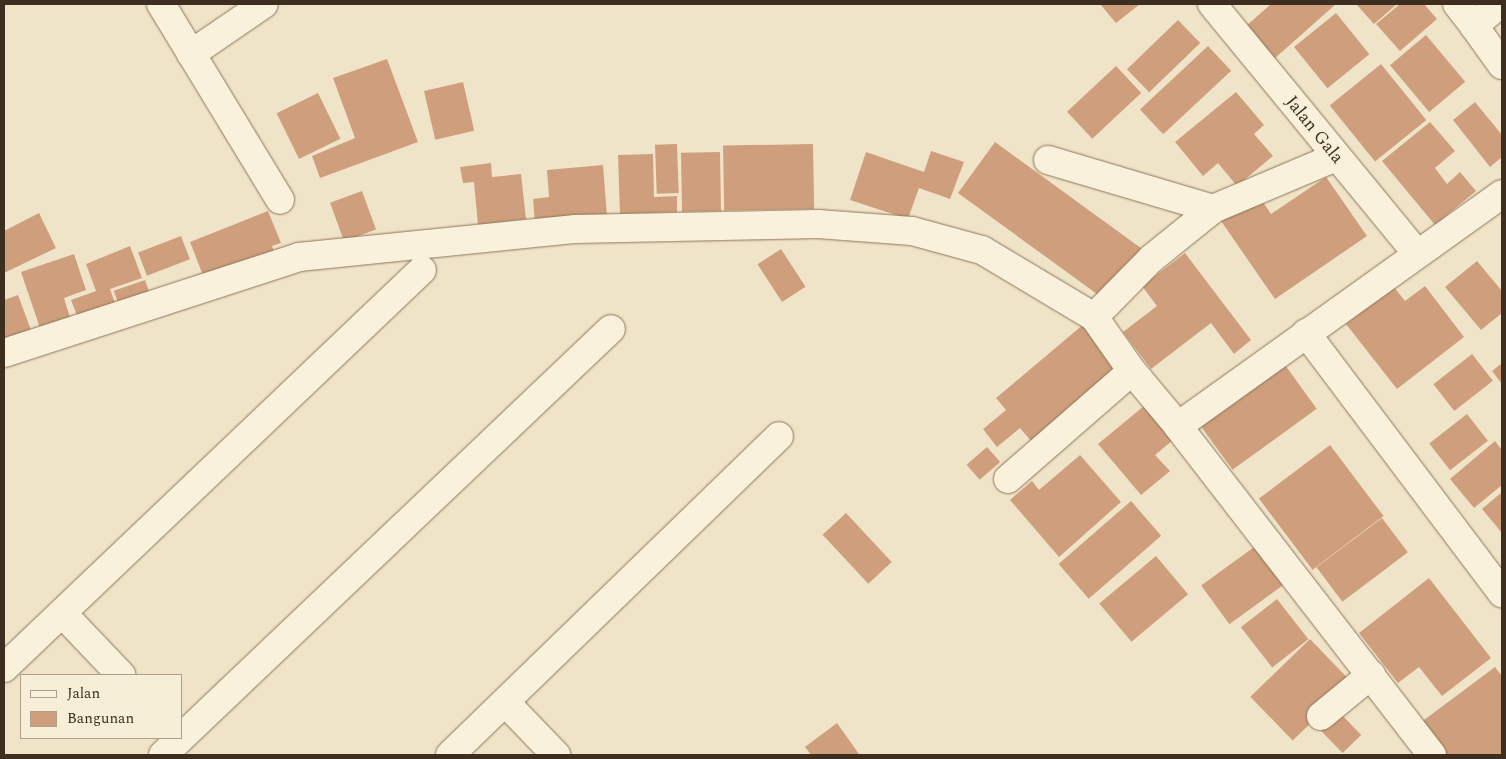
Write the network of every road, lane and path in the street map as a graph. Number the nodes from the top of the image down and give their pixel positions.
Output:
1 (161, 4) edge
2 (264, 4) edge
3 (1212, 4) edge
4 (1458, 4) edge
5 (1499, 4) edge
6 (1474, 26) junction
7 (191, 54) junction
8 (1502, 65) edge
9 (1336, 157) junction
10 (1048, 160) dead end
11 (1502, 194) edge
12 (280, 200) dead end
13 (1213, 209) junction
14 (1417, 254) junction
15 (422, 270) dead end
16 (1094, 317) junction
17 (611, 328) dead end
18 (1306, 333) junction
19 (4, 353) edge
20 (1132, 371) junction
21 (1178, 426) junction
22 (779, 436) dead end
23 (1008, 479) dead end
24 (1502, 593) edge
25 (62, 613) junction
26 (4, 668) edge
27 (120, 674) edge
28 (1371, 675) junction
29 (504, 702) junction
30 (1321, 716) dead end
31 (182, 737) edge
32 (180, 739) edge
33 (163, 755) edge
34 (450, 755) edge
35 (556, 755) edge
36 (1432, 755) edge

1 - 7 street
2 - 7 street
3 - 9 street, Jalan Gala
4 - 6 street
5 - 6 street
6 - 8 street
7 - 12 street
9 - 13 street
9 - 14 street, Jalan Gala
10 - 13 street
11 - 14 street
13 - 16 street
14 - 18 street
15 - 25 street
16 - 19 street
16 - 20 street
17 - 31 street
18 - 21 street
18 - 24 street
20 - 21 street
20 - 23 street
21 - 28 street
22 - 29 street
25 - 26 street
25 - 27 street
28 - 30 street
28 - 36 street
29 - 34 street
29 - 35 street
32 - 33 street

